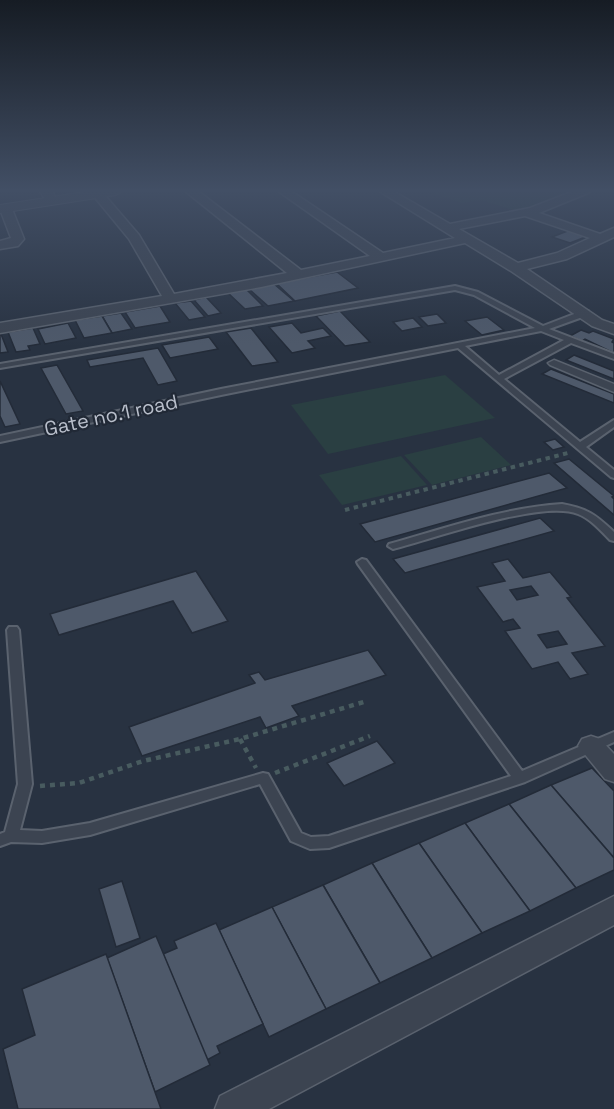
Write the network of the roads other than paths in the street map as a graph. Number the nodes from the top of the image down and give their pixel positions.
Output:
1 (138, 243) edge
2 (257, 243) edge
3 (360, 243) edge
4 (448, 243) edge
5 (473, 243) edge
6 (591, 243) edge
7 (380, 256) junction
8 (516, 268) junction
9 (298, 275) junction
10 (171, 300) junction
11 (585, 313) junction
12 (0, 328) edge
13 (542, 329) junction
14 (614, 329) edge
15 (570, 340) junction
16 (459, 345) junction
17 (614, 357) edge
18 (554, 363) dead end
19 (0, 366) edge
20 (501, 377) junction
21 (614, 388) edge
22 (614, 423) edge
23 (0, 439) edge
24 (581, 446) junction
25 (614, 474) edge
26 (614, 538) edge
27 (393, 546) dead end
28 (362, 562) dead end
29 (13, 630) dead end
30 (603, 741) edge
31 (614, 772) edge
32 (520, 778) junction
33 (6, 838) edge
34 (614, 910) edge
35 (233, 1109) edge

1 - 10 street
2 - 9 street
3 - 7 street
4 - 7 street
5 - 8 street
6 - 8 street
7 - 9 street
8 - 11 street
9 - 10 street
10 - 12 street
11 - 13 lane, Gate no.1 road
11 - 14 street
13 - 15 lane
13 - 16 lane, Gate no.1 road
13 - 19 lane
15 - 17 lane
15 - 20 lane
16 - 20 lane
16 - 23 lane, Gate no.1 road
18 - 21 street
20 - 24 lane
22 - 24 lane
24 - 25 lane
26 - 27 lane
28 - 32 lane
29 - 33 lane
30 - 31 street
30 - 32 lane
32 - 33 lane
34 - 35 street

